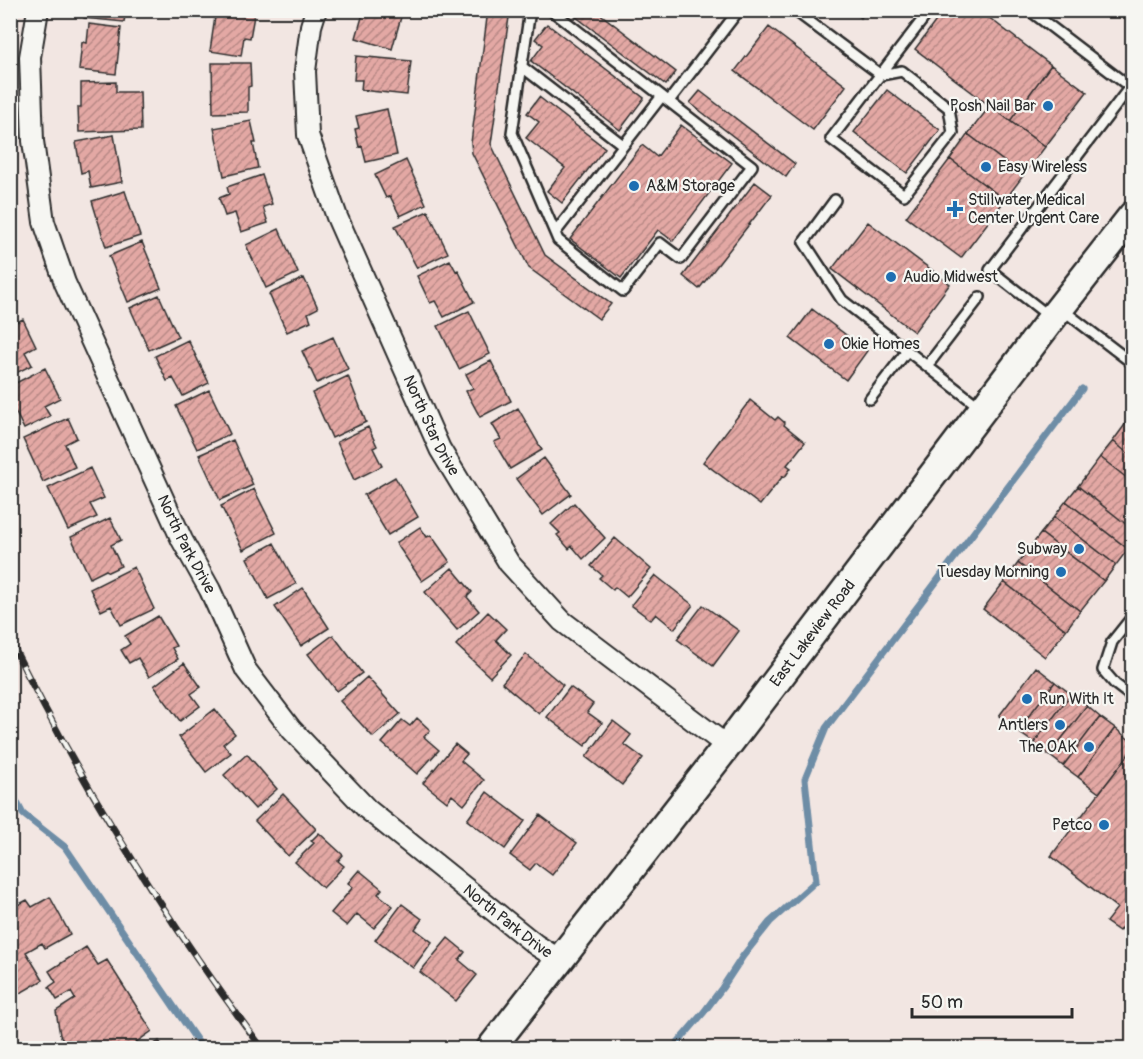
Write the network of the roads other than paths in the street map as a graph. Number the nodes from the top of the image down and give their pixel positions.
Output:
1 (316, 10) edge
2 (530, 10) edge
3 (551, 10) edge
4 (738, 10) edge
5 (794, 10) edge
6 (930, 10) edge
7 (1029, 10) edge
8 (35, 11) edge
9 (521, 66) junction
10 (881, 75) junction
11 (666, 99) junction
12 (623, 145) junction
13 (835, 200) dead end
14 (1132, 216) edge
15 (555, 233) junction
16 (980, 297) dead end
17 (1056, 314) junction
18 (907, 351) junction
19 (1132, 363) edge
20 (927, 366) junction
21 (870, 399) dead end
22 (983, 410) junction
23 (1132, 617) edge
24 (1132, 697) edge
25 (727, 746) junction
26 (560, 960) junction
27 (491, 1048) edge

1 - 25 street, North Star Drive
2 - 9 lane
3 - 11 lane
4 - 11 lane
5 - 10 lane
6 - 10 lane
7 - 17 lane
8 - 26 street, North Park Drive
9 - 12 lane
9 - 15 lane
10 - 10 lane
11 - 12 lane
11 - 15 lane
12 - 15 lane
13 - 18 lane
14 - 17 main road, East Lakeview Road
16 - 20 lane
17 - 19 lane
17 - 22 main road, East Lakeview Road
18 - 20 lane
18 - 21 lane
20 - 22 lane
22 - 25 main road, East Lakeview Road
23 - 24 lane
25 - 26 main road, East Lakeview Road
26 - 27 main road, East Lakeview Road

